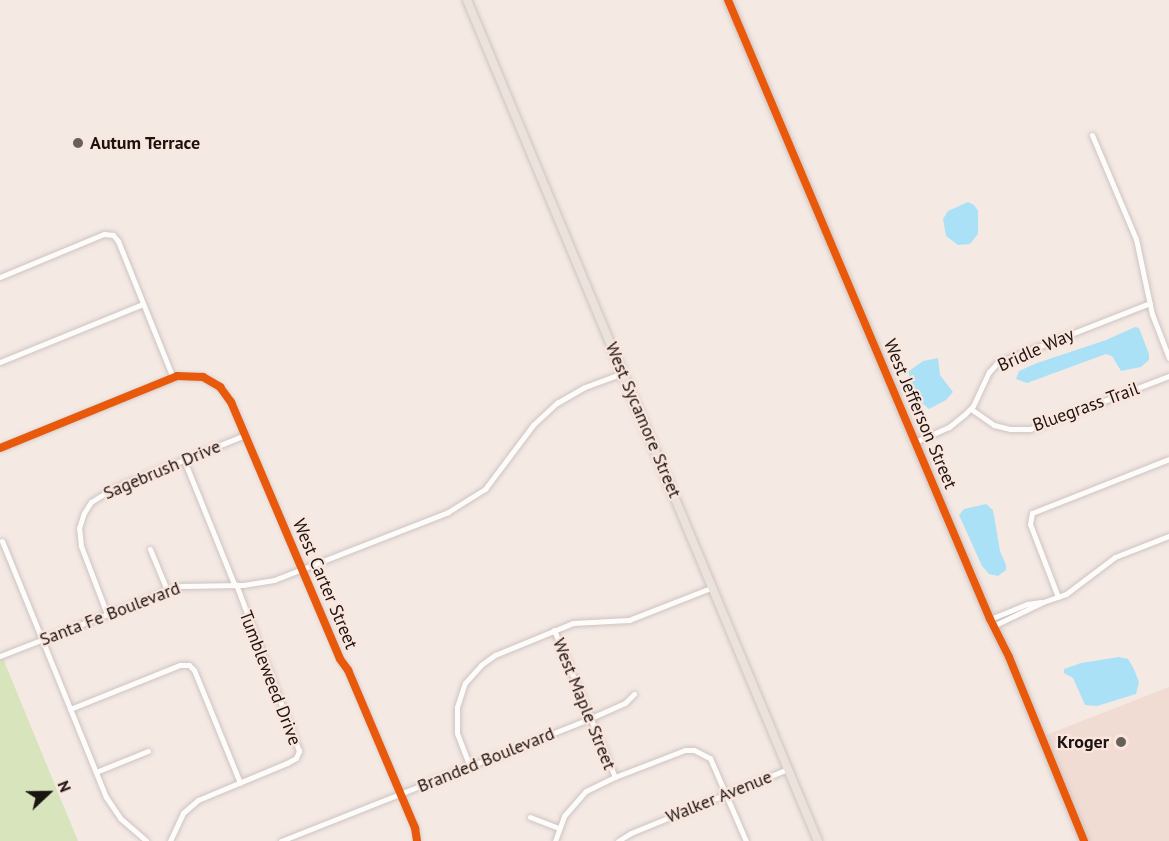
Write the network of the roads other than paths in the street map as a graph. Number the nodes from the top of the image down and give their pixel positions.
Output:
1 (467, 0) edge
2 (728, 0) edge
3 (1092, 135) dead end
4 (0, 277) edge
5 (1150, 303) junction
6 (143, 304) junction
7 (1169, 358) edge
8 (0, 362) edge
9 (623, 373) junction
10 (1169, 376) edge
11 (173, 378) junction
12 (970, 409) junction
13 (245, 435) junction
14 (915, 442) junction
15 (0, 448) edge
16 (1169, 459) edge
17 (184, 460) junction
18 (1169, 536) edge
19 (2, 541) dead end
20 (150, 549) dead end
21 (303, 570) junction
22 (235, 584) junction
23 (713, 587) junction
24 (167, 590) junction
25 (1058, 597) junction
26 (107, 614) junction
27 (992, 623) junction
28 (554, 630) junction
29 (42, 640) junction
30 (0, 656) edge
31 (634, 694) dead end
32 (70, 709) junction
33 (591, 718) junction
34 (148, 751) dead end
35 (470, 767) junction
36 (788, 769) junction
37 (96, 772) junction
38 (615, 777) junction
39 (240, 783) junction
40 (726, 794) junction
41 (401, 795) junction
42 (530, 817) dead end
43 (558, 828) junction
44 (146, 841) edge
45 (170, 841) edge
46 (281, 841) edge
47 (417, 841) edge
48 (555, 841) edge
49 (618, 841) edge
50 (746, 841) edge
51 (818, 841) edge
52 (1084, 841) edge

1 - 9 main road, West Sycamore Street
2 - 14 street, West Jefferson Street
3 - 5 street
4 - 6 street
5 - 7 street
5 - 12 street, Bridle Way
6 - 8 street
6 - 11 street
9 - 21 street, Santa Fe Boulevard
9 - 23 main road, West Sycamore Street
10 - 12 street, Bluegrass Trail
11 - 13 street, West Carter Street
11 - 15 street, West Carter Street
12 - 14 street, Bridle Way
13 - 17 street, Sagebrush Drive
13 - 21 street, West Carter Street
14 - 27 street, West Jefferson Street
16 - 25 street
17 - 22 street, Tumbleweed Drive
17 - 26 street, Sagebrush Drive
18 - 25 street
19 - 29 street
20 - 24 street
21 - 22 street, Santa Fe Boulevard
21 - 41 street, West Carter Street
22 - 24 street, Santa Fe Boulevard
22 - 39 street, Tumbleweed Drive
23 - 28 street
23 - 36 main road, West Sycamore Street
24 - 26 street, Santa Fe Boulevard
25 - 27 street
26 - 29 street, Santa Fe Boulevard
27 - 52 street, West Jefferson Street
28 - 33 street, West Maple Street
28 - 35 street
29 - 30 street, Santa Fe Boulevard
29 - 32 street
31 - 33 street, Branded Boulevard
32 - 37 street
32 - 39 street
33 - 35 street, Branded Boulevard
33 - 38 street, West Maple Street
34 - 37 street
35 - 41 street, Branded Boulevard
36 - 40 street, Walker Avenue
36 - 51 main road, West Sycamore Street
37 - 44 street
38 - 40 street
38 - 43 street
39 - 45 street, Tumbleweed Drive
40 - 49 street, Walker Avenue
40 - 50 street
41 - 46 street, Branded Boulevard
41 - 47 street, West Carter Street
42 - 43 street
43 - 48 street

